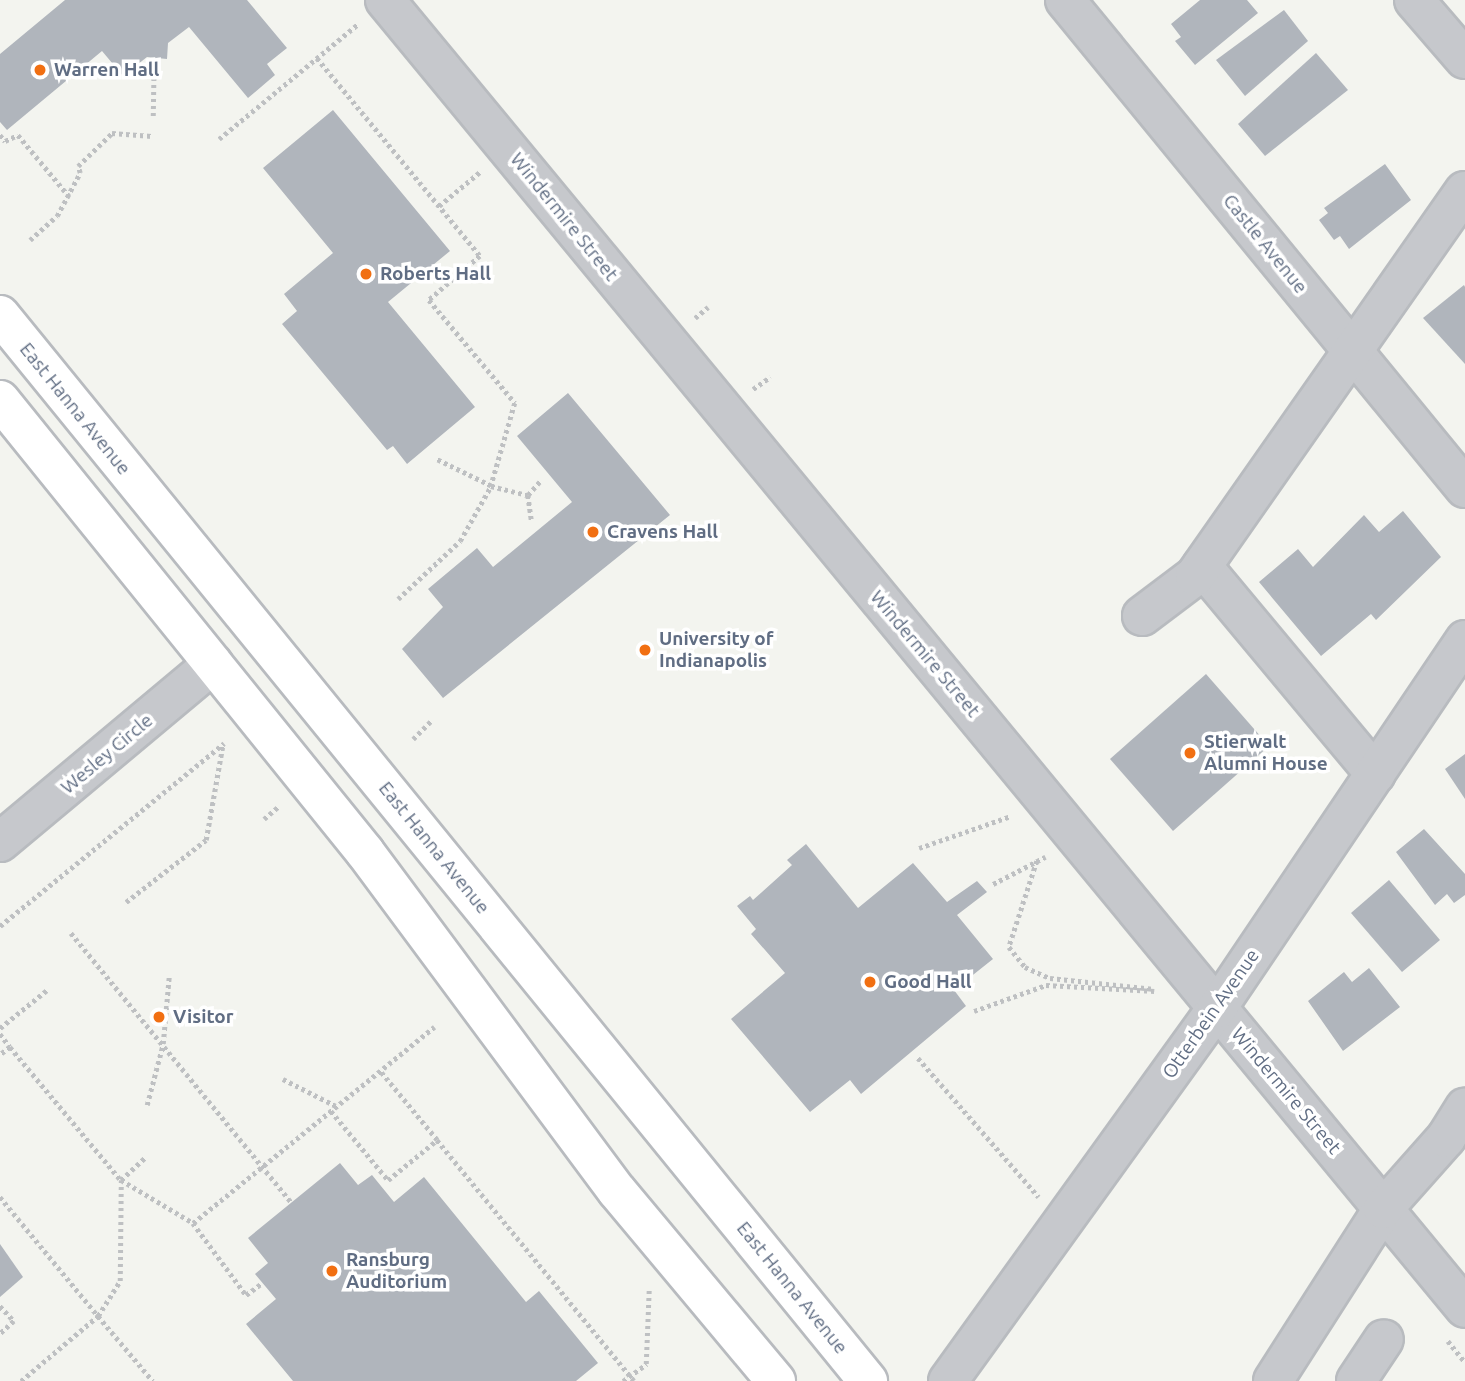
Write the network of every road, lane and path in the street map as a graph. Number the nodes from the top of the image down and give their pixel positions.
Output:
1 (1065, 0) edge
2 (1414, 0) edge
3 (385, 1) edge
4 (154, 58) dead end
5 (317, 58) junction
6 (1465, 59) edge
7 (153, 116) dead end
8 (0, 135) edge
9 (152, 136) dead end
10 (219, 139) dead end
11 (508, 148) junction
12 (1465, 191) edge
13 (69, 196) junction
14 (439, 206) junction
15 (30, 240) dead end
16 (0, 315) edge
17 (1351, 350) junction
18 (0, 400) edge
19 (436, 458) dead end
20 (540, 481) dead end
21 (491, 486) junction
22 (1465, 488) edge
23 (528, 495) junction
24 (532, 522) dead end
25 (1202, 566) junction
26 (398, 598) dead end
27 (1142, 616) dead end
28 (1465, 640) edge
29 (213, 664) junction
30 (432, 720) dead end
31 (413, 739) dead end
32 (1375, 774) junction
33 (279, 806) dead end
34 (1016, 814) dead end
35 (264, 819) dead end
36 (0, 842) edge
37 (919, 848) dead end
38 (1049, 855) dead end
39 (1037, 861) junction
40 (993, 884) dead end
41 (126, 902) dead end
42 (0, 926) edge
43 (71, 933) dead end
44 (169, 977) dead end
45 (47, 990) dead end
46 (1217, 1008) junction
47 (974, 1012) dead end
48 (434, 1027) dead end
49 (0, 1028) edge
50 (0, 1034) edge
51 (163, 1044) junction
52 (10, 1047) junction
53 (0, 1055) edge
54 (918, 1058) dead end
55 (380, 1071) junction
56 (283, 1079) dead end
57 (147, 1105) dead end
58 (336, 1106) junction
59 (1465, 1107) edge
60 (331, 1111) junction
61 (437, 1140) junction
62 (145, 1158) dead end
63 (262, 1166) junction
64 (121, 1180) junction
65 (0, 1197) edge
66 (292, 1203) dead end
67 (1044, 1203) dead end
68 (1383, 1209) junction
69 (193, 1223) junction
70 (262, 1283) dead end
71 (649, 1287) dead end
72 (0, 1306) edge
73 (1465, 1308) edge
74 (98, 1316) junction
75 (0, 1334) edge
76 (1384, 1339) dead end
77 (630, 1376) junction
78 (22, 1381) edge
79 (153, 1381) edge
80 (623, 1381) edge
81 (634, 1381) edge
82 (776, 1381) edge
83 (868, 1381) edge
84 (948, 1381) edge
85 (1273, 1381) edge
86 (1356, 1381) edge

1 - 17 street, Castle Avenue
2 - 6 street
3 - 5 path
3 - 11 street, Windermire Street
4 - 7 path
5 - 10 path
5 - 14 path
8 - 13 path
9 - 13 path
11 - 14 path
11 - 46 street, Windermire Street
12 - 17 street
13 - 15 path
14 - 21 path
16 - 83 main road, East Hanna Avenue
17 - 22 street, Castle Avenue
17 - 25 street
18 - 29 main road
19 - 21 path
20 - 23 path
21 - 23 path
21 - 26 path
23 - 24 path
25 - 27 street
25 - 32 street
28 - 32 street, Otterbein Avenue
29 - 36 street, Wesley Circle
29 - 82 main road
30 - 31 path
32 - 46 street, Otterbein Avenue
33 - 35 path
34 - 37 path
38 - 39 path
39 - 40 path
39 - 47 path
41 - 42 path
43 - 51 path
44 - 51 path
45 - 49 path
46 - 68 street, Windermire Street
46 - 84 street, Otterbein Avenue
48 - 55 path
50 - 52 path
51 - 57 path
51 - 63 path
52 - 53 path
52 - 64 path
54 - 67 path
55 - 58 path
55 - 61 path
56 - 58 path
58 - 60 path
59 - 68 street
60 - 61 path
60 - 63 path
61 - 77 path
62 - 64 path
63 - 66 path
63 - 69 path
64 - 69 path
64 - 74 path
65 - 74 path
68 - 73 street, Windermire Street
68 - 85 street
69 - 70 path
71 - 77 path
72 - 75 path
74 - 78 path
74 - 79 path
76 - 86 street
77 - 80 path
77 - 81 path

